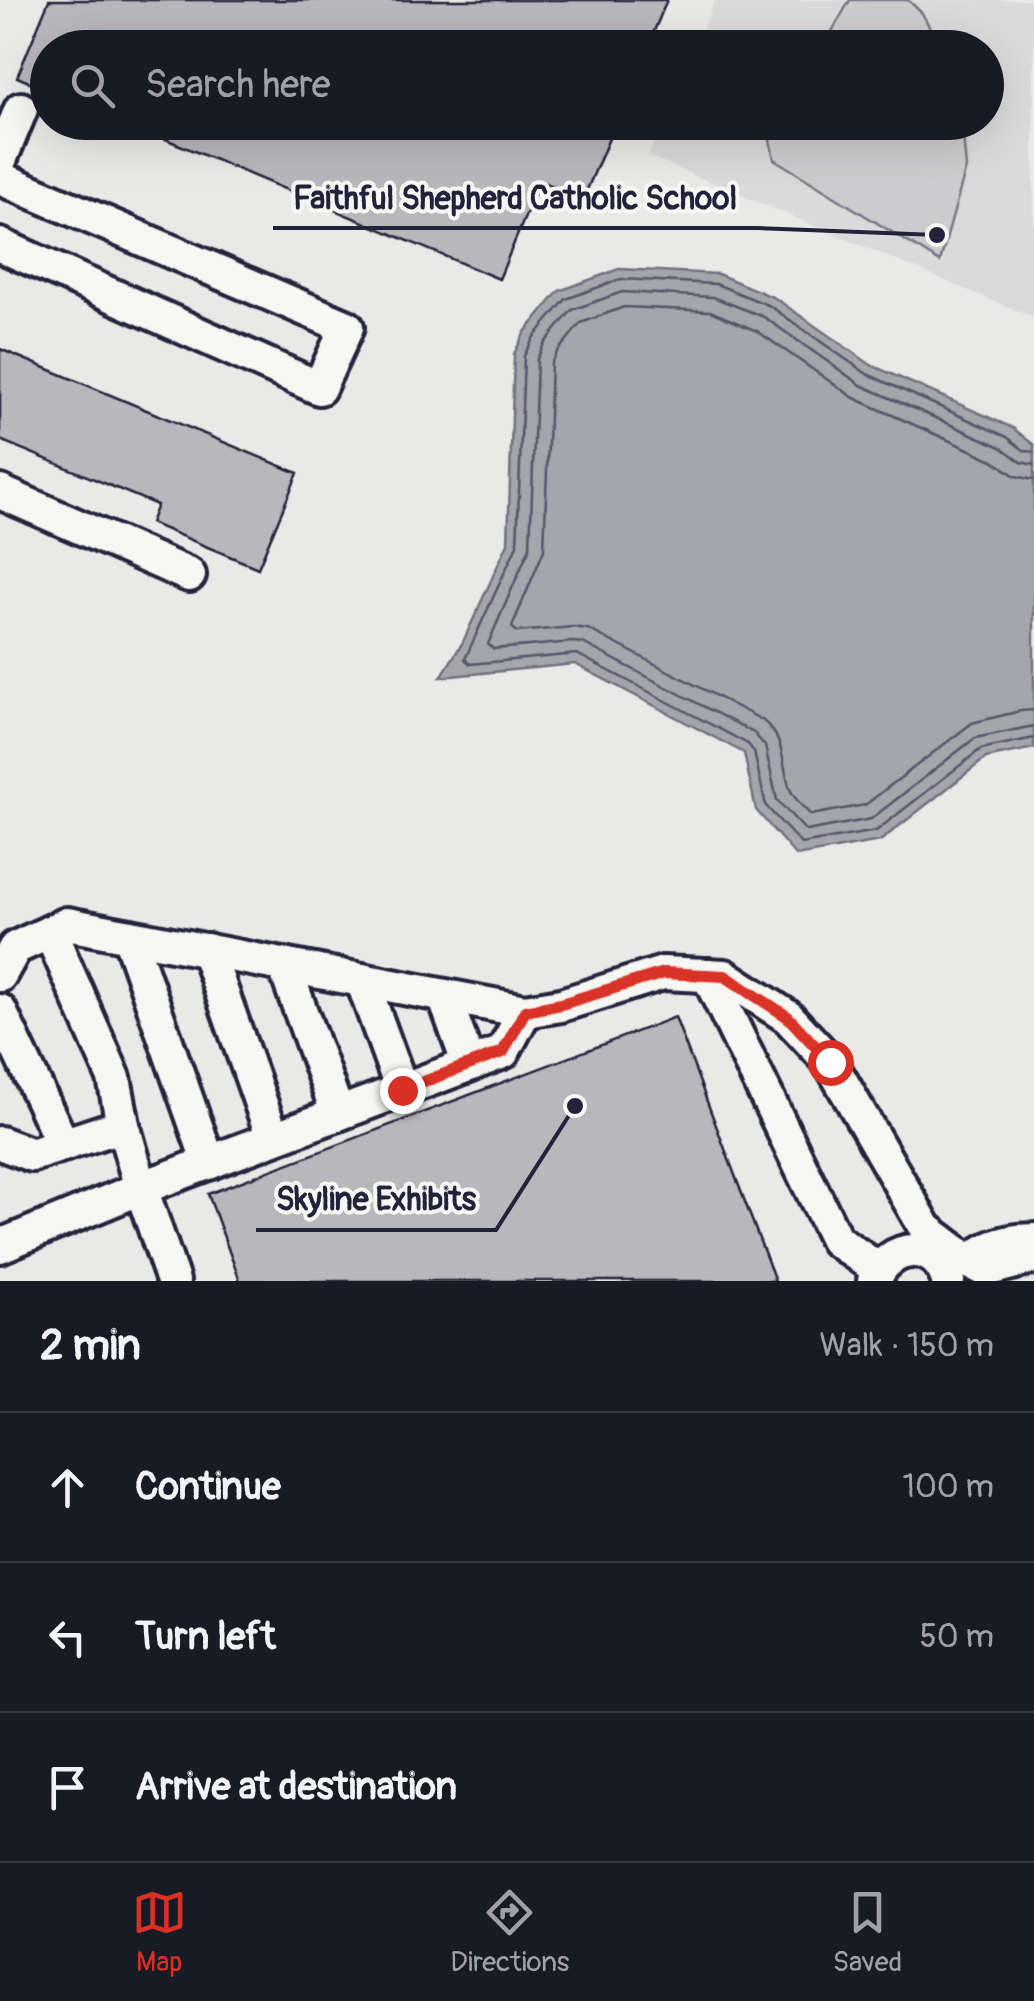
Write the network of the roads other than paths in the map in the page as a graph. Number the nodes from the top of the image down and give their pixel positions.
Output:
1 (21, 110) dead end
2 (0, 160) edge
3 (0, 178) edge
4 (0, 245) edge
5 (0, 492) edge
6 (189, 575) dead end
7 (50, 932) junction
8 (130, 936) junction
9 (206, 950) junction
10 (284, 966) junction
11 (0, 975) edge
12 (708, 975) junction
13 (362, 980) junction
14 (444, 996) junction
15 (0, 1010) edge
16 (525, 1011) junction
17 (468, 1065) junction
18 (402, 1090) junction
19 (338, 1114) junction
20 (123, 1125) junction
21 (273, 1138) junction
22 (0, 1143) edge
23 (63, 1145) junction
24 (209, 1163) junction
25 (140, 1188) junction
26 (1034, 1240) edge
27 (0, 1246) edge
28 (1034, 1257) edge
29 (876, 1275) edge
30 (959, 1275) edge
31 (173, 1281) edge

1 - 2 lane
3 - 4 lane
5 - 6 lane
7 - 8 lane
7 - 11 lane
7 - 20 lane
8 - 9 lane
8 - 24 lane
9 - 10 lane
9 - 21 lane
10 - 13 lane
10 - 19 lane
12 - 16 lane
12 - 29 lane
12 - 30 lane
13 - 14 lane
13 - 18 lane
14 - 16 lane
14 - 17 lane
15 - 23 lane
16 - 17 lane
17 - 18 lane
18 - 19 lane
19 - 21 lane
20 - 23 lane
20 - 25 lane
21 - 24 lane
22 - 23 lane
24 - 25 lane
25 - 27 lane
25 - 31 lane
26 - 30 lane
28 - 30 lane
29 - 30 lane

